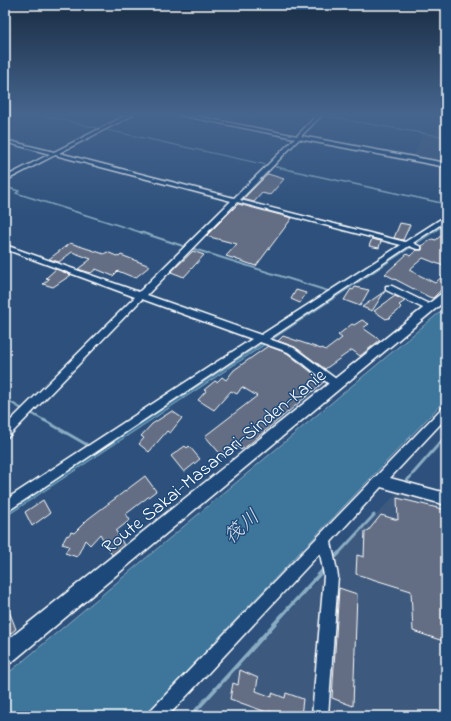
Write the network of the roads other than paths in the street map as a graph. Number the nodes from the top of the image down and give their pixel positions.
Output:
1 (34, 149) edge
2 (65, 149) edge
3 (287, 149) edge
4 (359, 149) edge
5 (55, 154) junction
6 (424, 161) junction
7 (446, 165) edge
8 (5, 180) edge
9 (236, 200) junction
10 (446, 218) edge
11 (412, 245) junction
12 (5, 247) edge
13 (389, 288) dead end
14 (141, 295) junction
15 (446, 295) edge
16 (430, 308) junction
17 (264, 340) junction
18 (337, 385) junction
19 (446, 411) edge
20 (5, 433) edge
21 (380, 481) junction
22 (446, 500) edge
23 (5, 507) edge
24 (324, 540) junction
25 (5, 655) edge
26 (157, 716) edge
27 (320, 716) edge

1 - 5 street
2 - 5 street
3 - 9 street
4 - 6 street
5 - 8 street
5 - 9 street
6 - 7 street
6 - 7 street
9 - 11 street
9 - 14 street
10 - 11 street
11 - 17 street
12 - 14 street
13 - 16 street
14 - 17 street
14 - 20 street
15 - 16 main road, Route Sakai-Masanari-Sinden-Kanie
16 - 18 main road, Route Sakai-Masanari-Sinden-Kanie
17 - 18 street
17 - 23 street
18 - 25 main road, Route Sakai-Masanari-Sinden-Kanie
19 - 21 street
21 - 22 street
21 - 24 street
24 - 26 street
24 - 27 street

